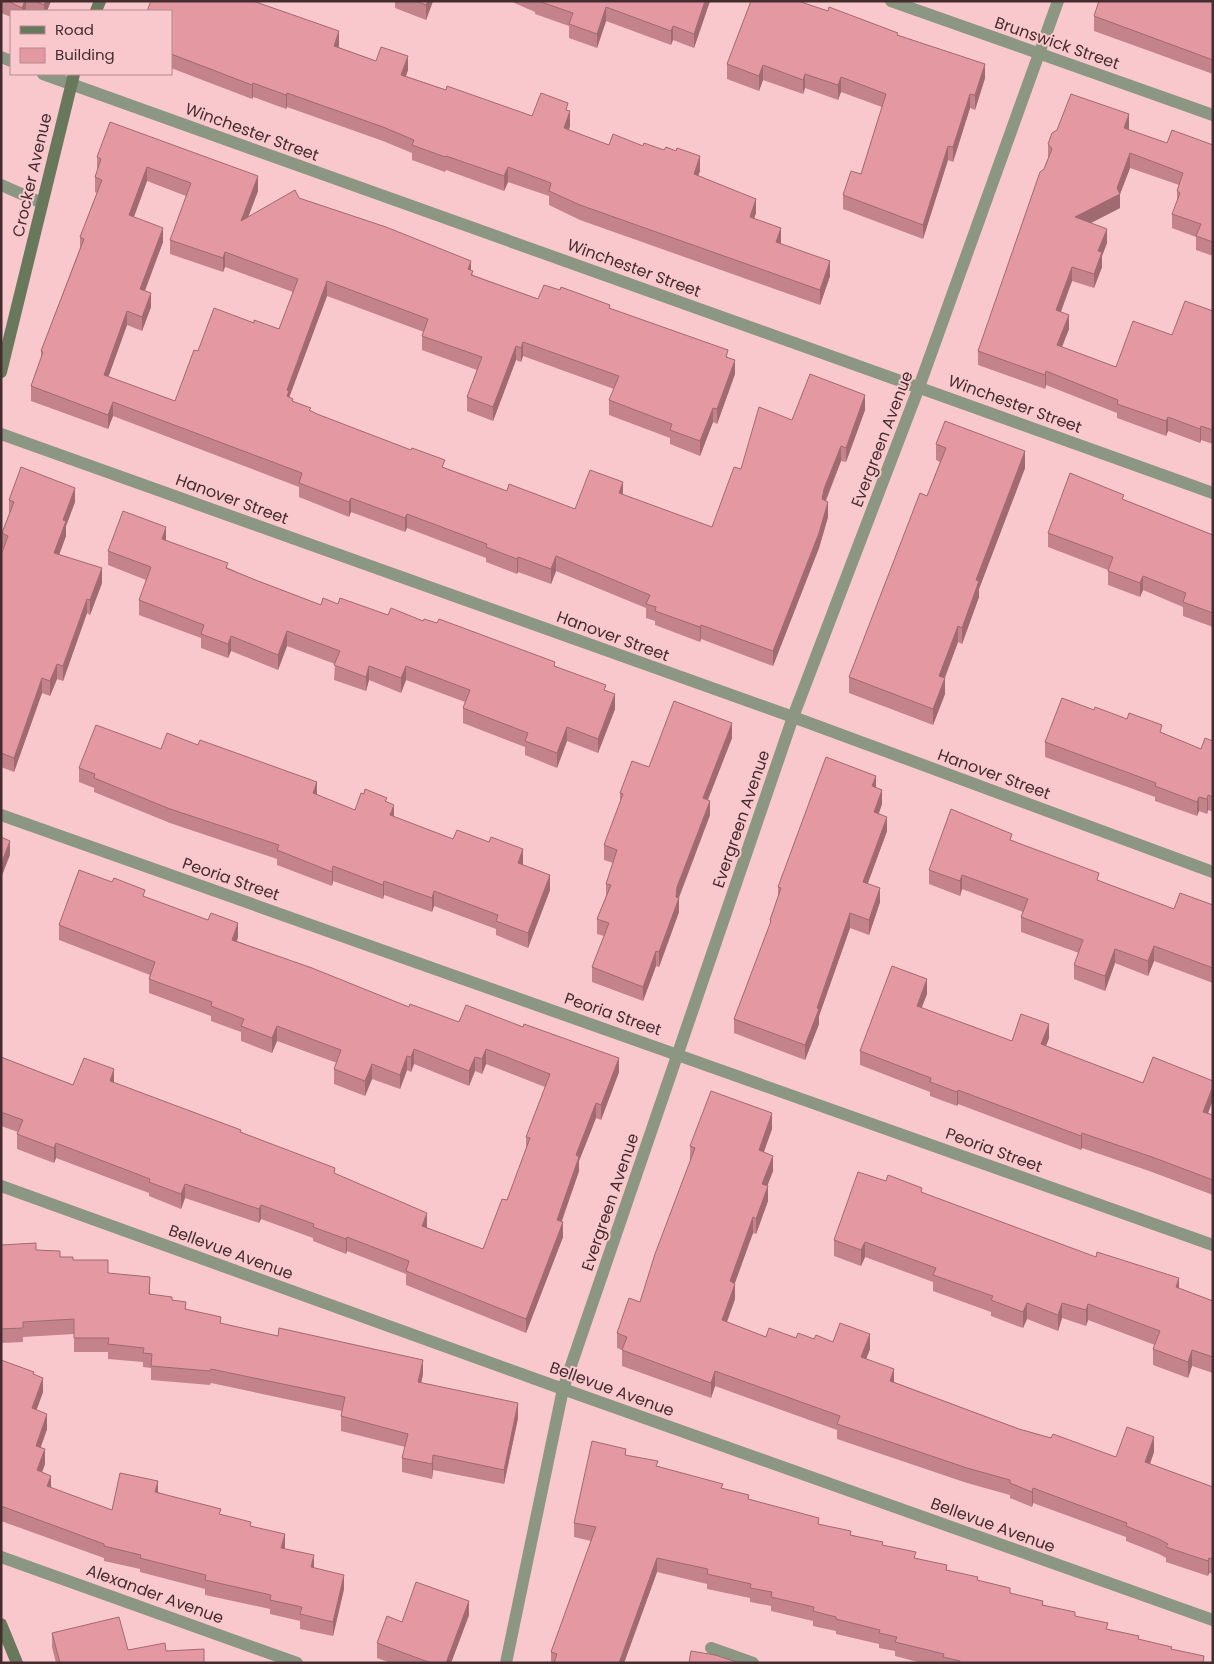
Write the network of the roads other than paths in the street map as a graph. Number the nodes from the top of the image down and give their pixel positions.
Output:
1 (891, 1) edge
2 (1058, 1) edge
3 (1039, 54) junction
4 (50, 75) edge
5 (72, 79) edge
6 (1213, 115) edge
7 (1, 186) edge
8 (42, 203) junction
9 (1, 372) edge
10 (919, 386) junction
11 (1, 434) edge
12 (1213, 493) edge
13 (793, 718) junction
14 (1, 815) edge
15 (1213, 872) edge
16 (678, 1054) junction
17 (1, 1186) edge
18 (1213, 1245) edge
19 (563, 1389) junction
20 (1, 1556) edge
21 (1213, 1620) edge
22 (1, 1624) edge
23 (711, 1648) dead end
24 (17, 1663) edge
25 (297, 1663) edge
26 (506, 1663) edge
27 (753, 1663) edge

1 - 3 street, Brunswick Street
2 - 3 street, Evergreen Avenue
3 - 6 street, Brunswick Street
3 - 10 street, Evergreen Avenue
4 - 5 street, Winchester Street
5 - 8 street, Crocker Avenue
5 - 10 street, Winchester Street
7 - 8 street
8 - 9 street, Crocker Avenue
10 - 12 street, Winchester Street
10 - 13 street, Evergreen Avenue
11 - 13 street, Hanover Street
13 - 15 street, Hanover Street
13 - 16 street, Evergreen Avenue
14 - 16 street, Peoria Street
16 - 18 street, Peoria Street
16 - 19 street, Evergreen Avenue
17 - 19 street, Bellevue Avenue
19 - 21 street, Bellevue Avenue
19 - 26 street, Evergreen Avenue
20 - 25 street, Alexander Avenue
22 - 24 street
23 - 27 street

